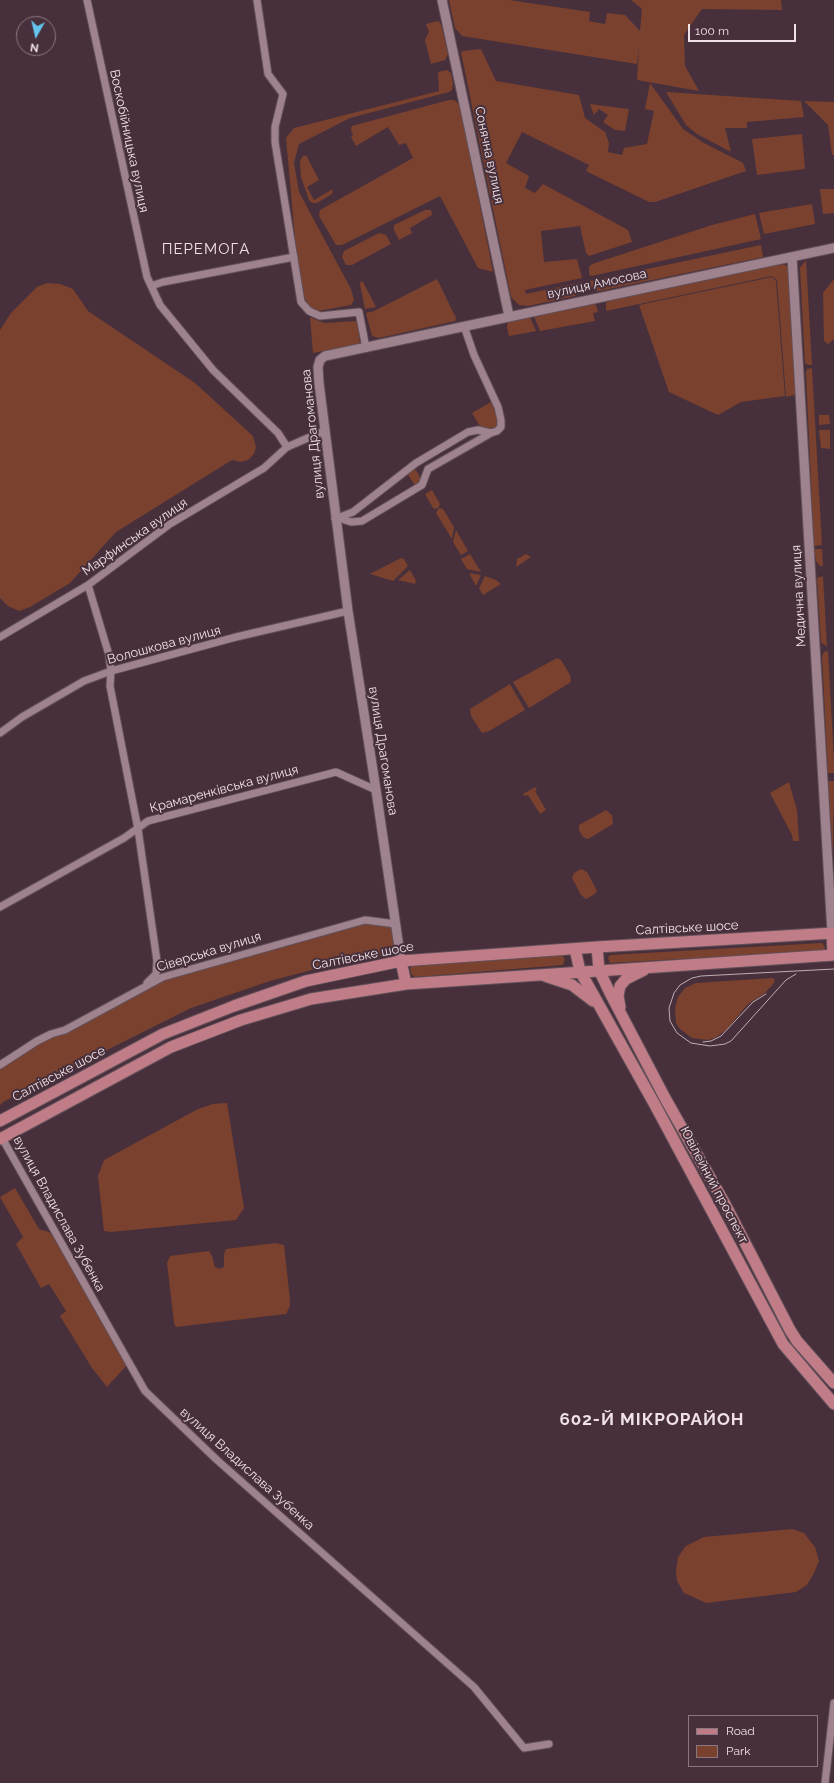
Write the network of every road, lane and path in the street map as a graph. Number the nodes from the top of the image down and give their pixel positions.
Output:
1 (87, 0) edge
2 (257, 0) edge
3 (442, 0) edge
4 (834, 248) edge
5 (294, 257) junction
6 (792, 257) junction
7 (151, 286) junction
8 (509, 316) junction
9 (464, 326) junction
10 (366, 348) junction
11 (324, 431) junction
12 (491, 433) junction
13 (287, 447) junction
14 (337, 518) junction
15 (88, 584) junction
16 (348, 611) junction
17 (0, 637) edge
18 (111, 672) junction
19 (0, 733) edge
20 (376, 790) junction
21 (138, 829) junction
22 (0, 907) edge
23 (396, 924) junction
24 (833, 933) edge
25 (597, 947) junction
26 (574, 949) junction
27 (834, 956) edge
28 (402, 961) junction
29 (654, 967) junction
30 (599, 970) junction
31 (580, 971) junction
32 (537, 974) junction
33 (406, 984) junction
34 (142, 988) junction
35 (603, 1012) junction
36 (621, 1014) junction
37 (0, 1065) edge
38 (0, 1121) edge
39 (1, 1137) edge
40 (834, 1384) edge
41 (834, 1404) edge
42 (834, 1703) edge
43 (548, 1744) dead end
44 (825, 1783) edge

1 - 7 street, Воскобійницька вулиця
2 - 5 street
3 - 8 street, Сонячна вулиця
4 - 6 street, вулиця Амосова
5 - 7 street
5 - 10 street
6 - 8 street, вулиця Амосова
6 - 24 street, Медична вулиця
7 - 13 street, Воскобійницька вулиця
8 - 9 street, вулиця Амосова
9 - 10 street, вулиця Амосова
9 - 12 street
10 - 11 street, вулиця Драгоманова
11 - 13 street, Марфинська вулиця
11 - 14 street, вулиця Драгоманова
12 - 14 street
12 - 14 street
13 - 15 street, Марфинська вулиця
14 - 16 street, вулиця Драгоманова
15 - 17 street, Марфинська вулиця
15 - 18 street
16 - 18 street, Волошкова вулиця
16 - 20 street, вулиця Драгоманова
18 - 19 street, Волошкова вулиця
18 - 21 street
20 - 21 street, Крамаренківська вулиця
20 - 23 street, вулиця Драгоманова
21 - 22 street, Крамаренківська вулиця
21 - 34 street
23 - 28 street, вулиця Драгоманова
23 - 34 street, Сіверська вулиця
24 - 25 main road, Салтівське шосе
24 - 27 main road
25 - 26 main road, Салтівське шосе
25 - 30 main road
26 - 28 main road, Салтівське шосе
26 - 31 main road, Ювілейний проспект
27 - 29 main road
28 - 33 main road
28 - 38 main road, Салтівське шосе
29 - 30 main road
29 - 36 main road
30 - 31 main road
30 - 36 main road, Ювілейний проспект
31 - 32 main road
31 - 35 main road, Ювілейний проспект
32 - 33 main road
32 - 35 main road
33 - 39 main road
34 - 37 street, Сіверська вулиця
35 - 41 main road, Ювілейний проспект
36 - 40 main road, Ювілейний проспект
39 - 43 street, вулиця Владислава Зубенка
42 - 44 street

